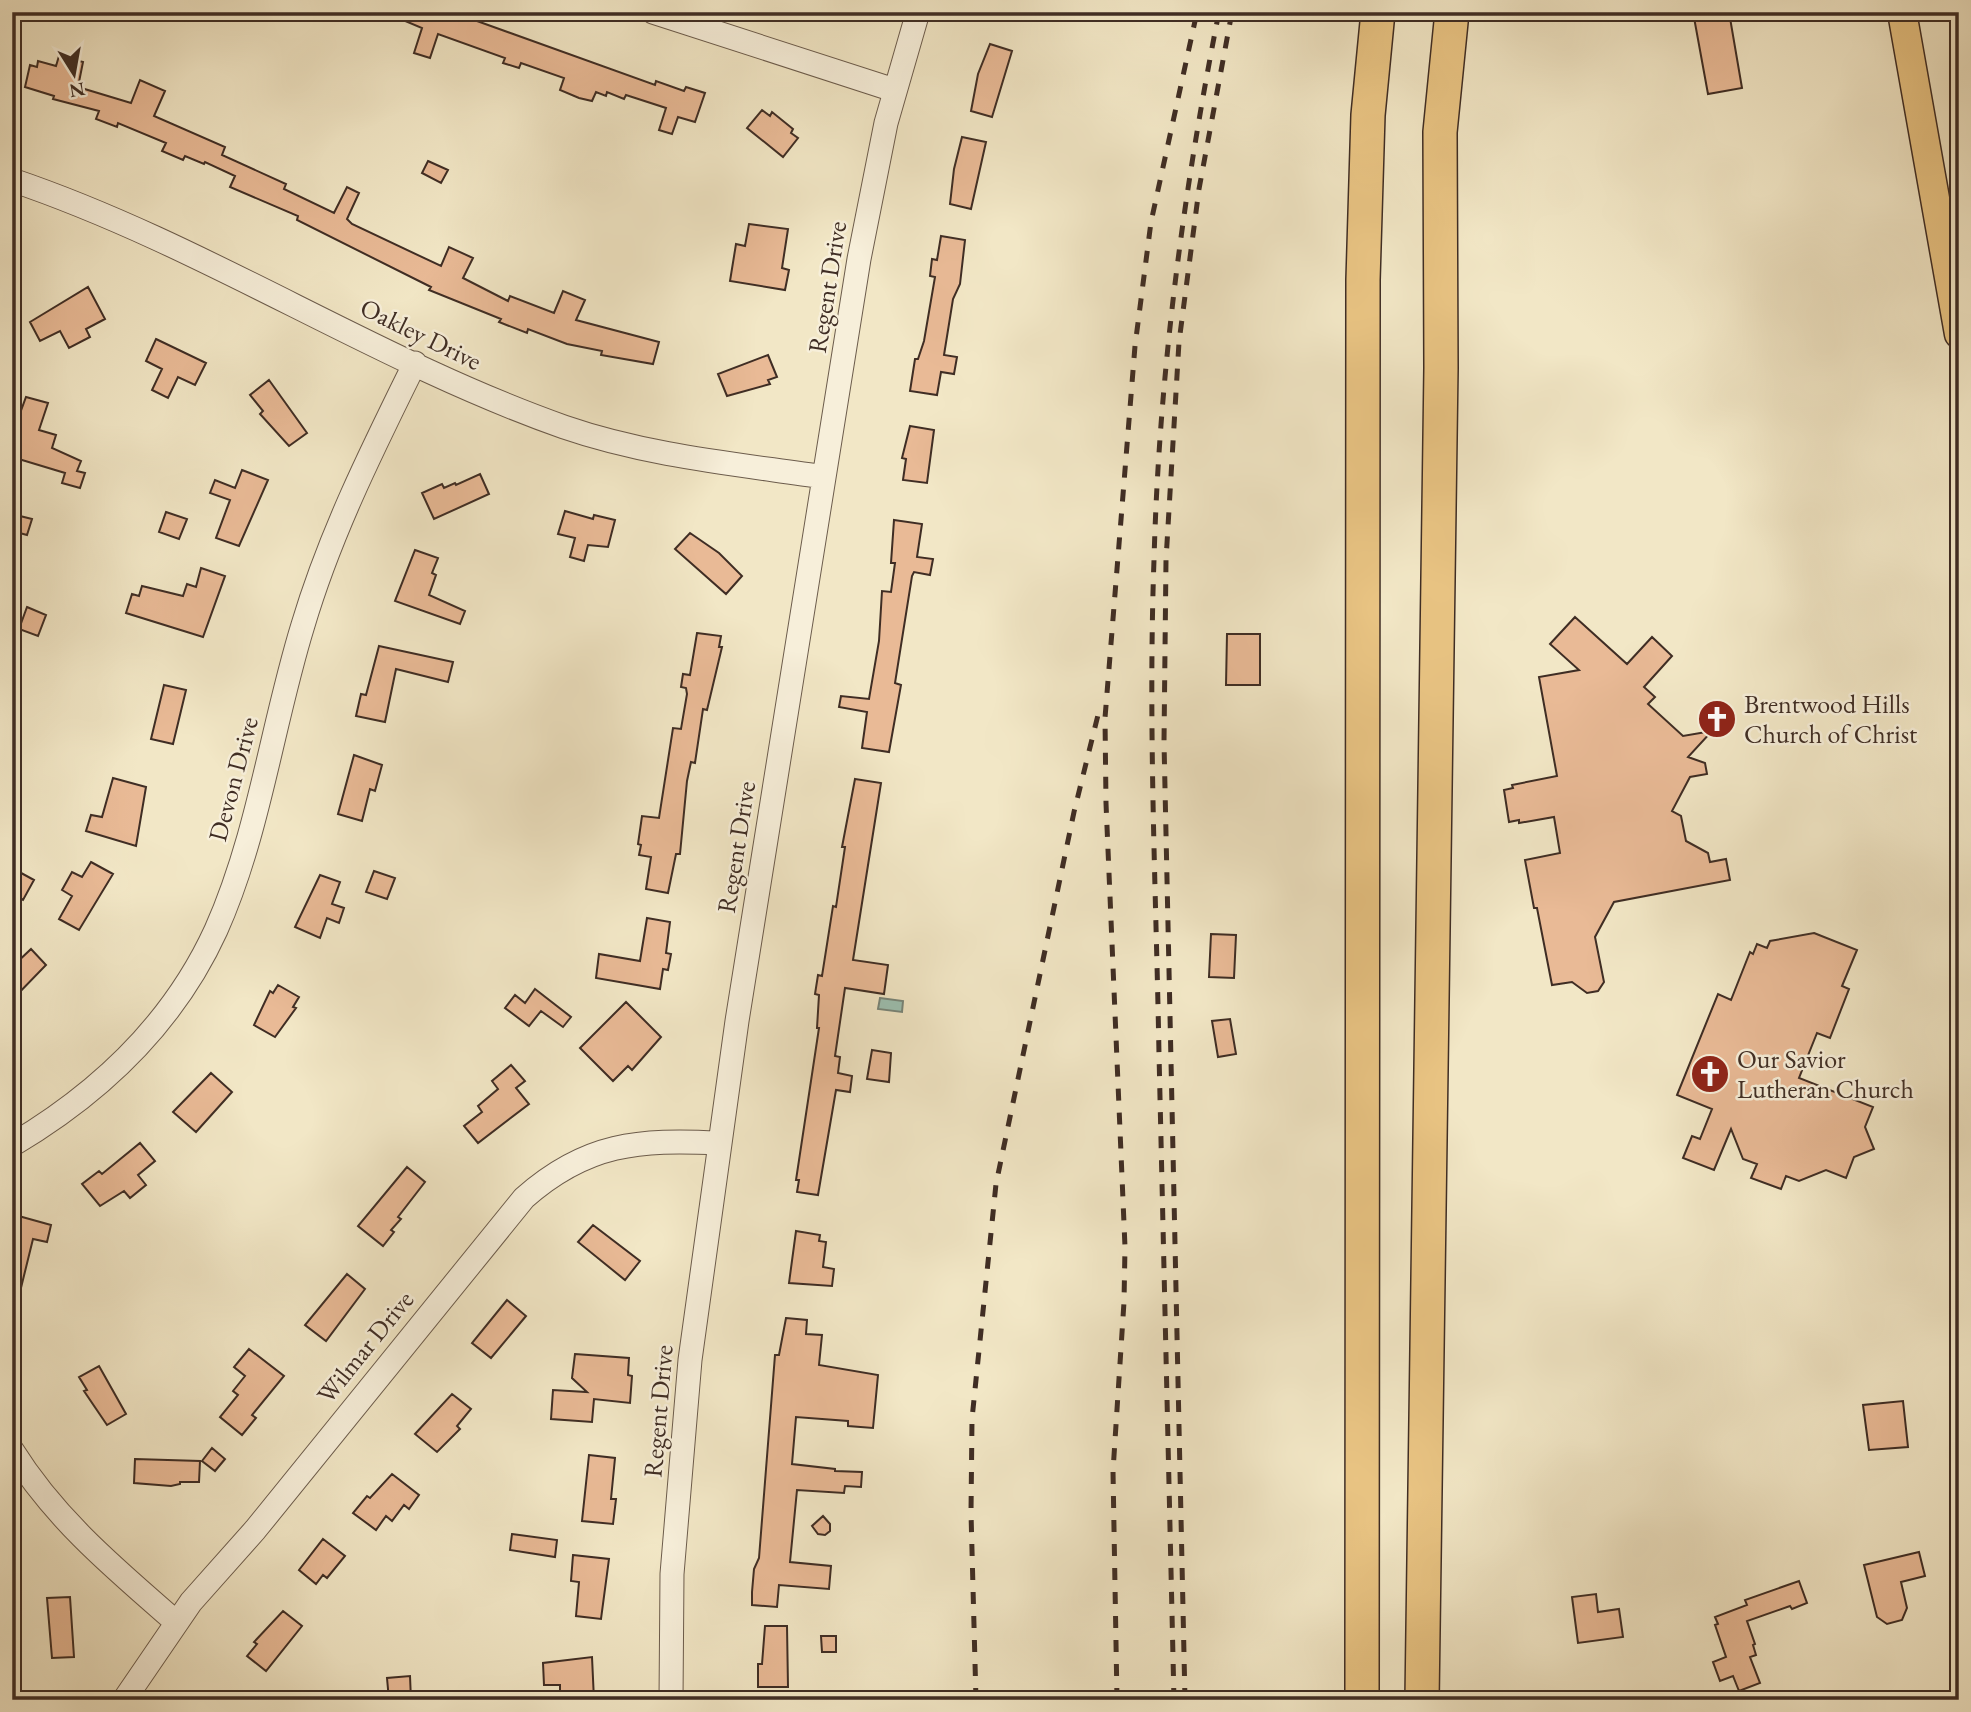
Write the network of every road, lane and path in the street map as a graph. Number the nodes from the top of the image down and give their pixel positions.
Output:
1 (653, 12) edge
2 (918, 12) edge
3 (1378, 12) edge
4 (1452, 12) edge
5 (1902, 12) edge
6 (894, 90) junction
7 (12, 180) edge
8 (1959, 334) edge
9 (415, 363) junction
10 (824, 477) junction
11 (719, 1143) junction
12 (12, 1145) edge
13 (12, 1450) edge
14 (176, 1622) junction
15 (124, 1700) edge
16 (671, 1700) edge
17 (1362, 1700) edge
18 (1422, 1700) edge

1 - 6 street
2 - 6 street, Regent Drive
3 - 17 highway
4 - 18 highway
5 - 8 main road
6 - 10 street, Regent Drive
7 - 9 street, Oakley Drive
9 - 10 street, Oakley Drive
9 - 12 street, Devon Drive
10 - 11 street, Regent Drive
11 - 14 street, Wilmar Drive
11 - 16 street, Regent Drive
13 - 14 street
14 - 15 street, Wilmar Drive

